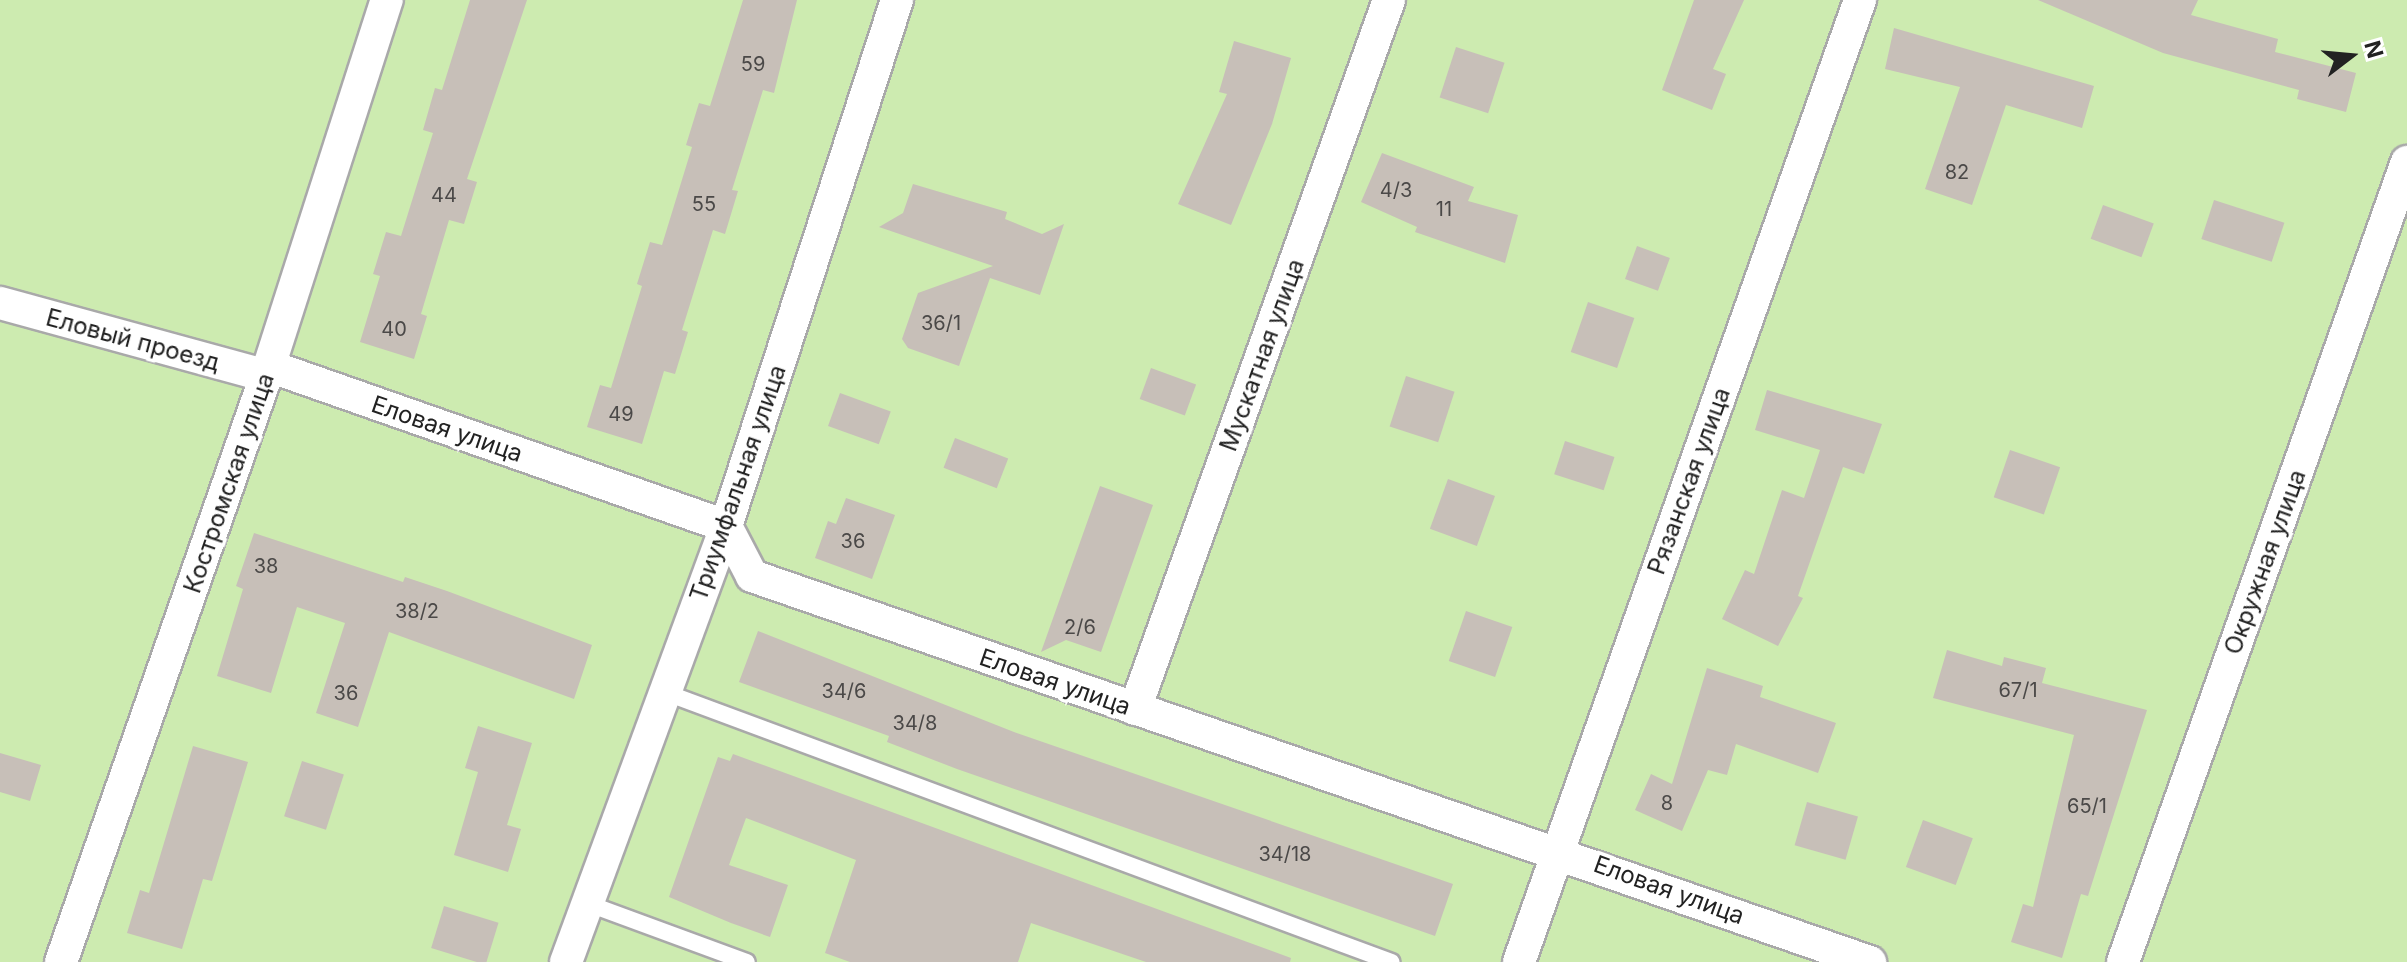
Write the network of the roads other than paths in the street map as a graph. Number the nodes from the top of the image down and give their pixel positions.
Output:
1 (387, 0) edge
2 (897, 0) edge
3 (1389, 0) edge
4 (1860, 0) edge
5 (2407, 162) edge
6 (0, 303) edge
7 (267, 371) junction
8 (726, 526) junction
9 (664, 692) junction
10 (1135, 709) junction
11 (1558, 850) junction
12 (589, 904) junction
13 (61, 962) edge
14 (566, 962) edge
15 (747, 962) edge
16 (1391, 962) edge
17 (1519, 962) edge
18 (1870, 962) edge
19 (2123, 962) edge

1 - 7 street, Костромская улица
2 - 8 street, Триумфальная улица
3 - 10 street, Мускатная улица
4 - 11 street, Рязанская улица
5 - 19 street, Окружная улица
6 - 7 street, Еловый проезд
7 - 8 street, Еловая улица
7 - 13 street, Костромская улица
8 - 9 street, Триумфальная улица
8 - 10 street, Еловая улица
9 - 12 street, Триумфальная улица
9 - 16 lane
10 - 11 street, Еловая улица
11 - 17 street, Рязанская улица
11 - 18 street, Еловая улица
12 - 14 street, Триумфальная улица
12 - 15 lane

